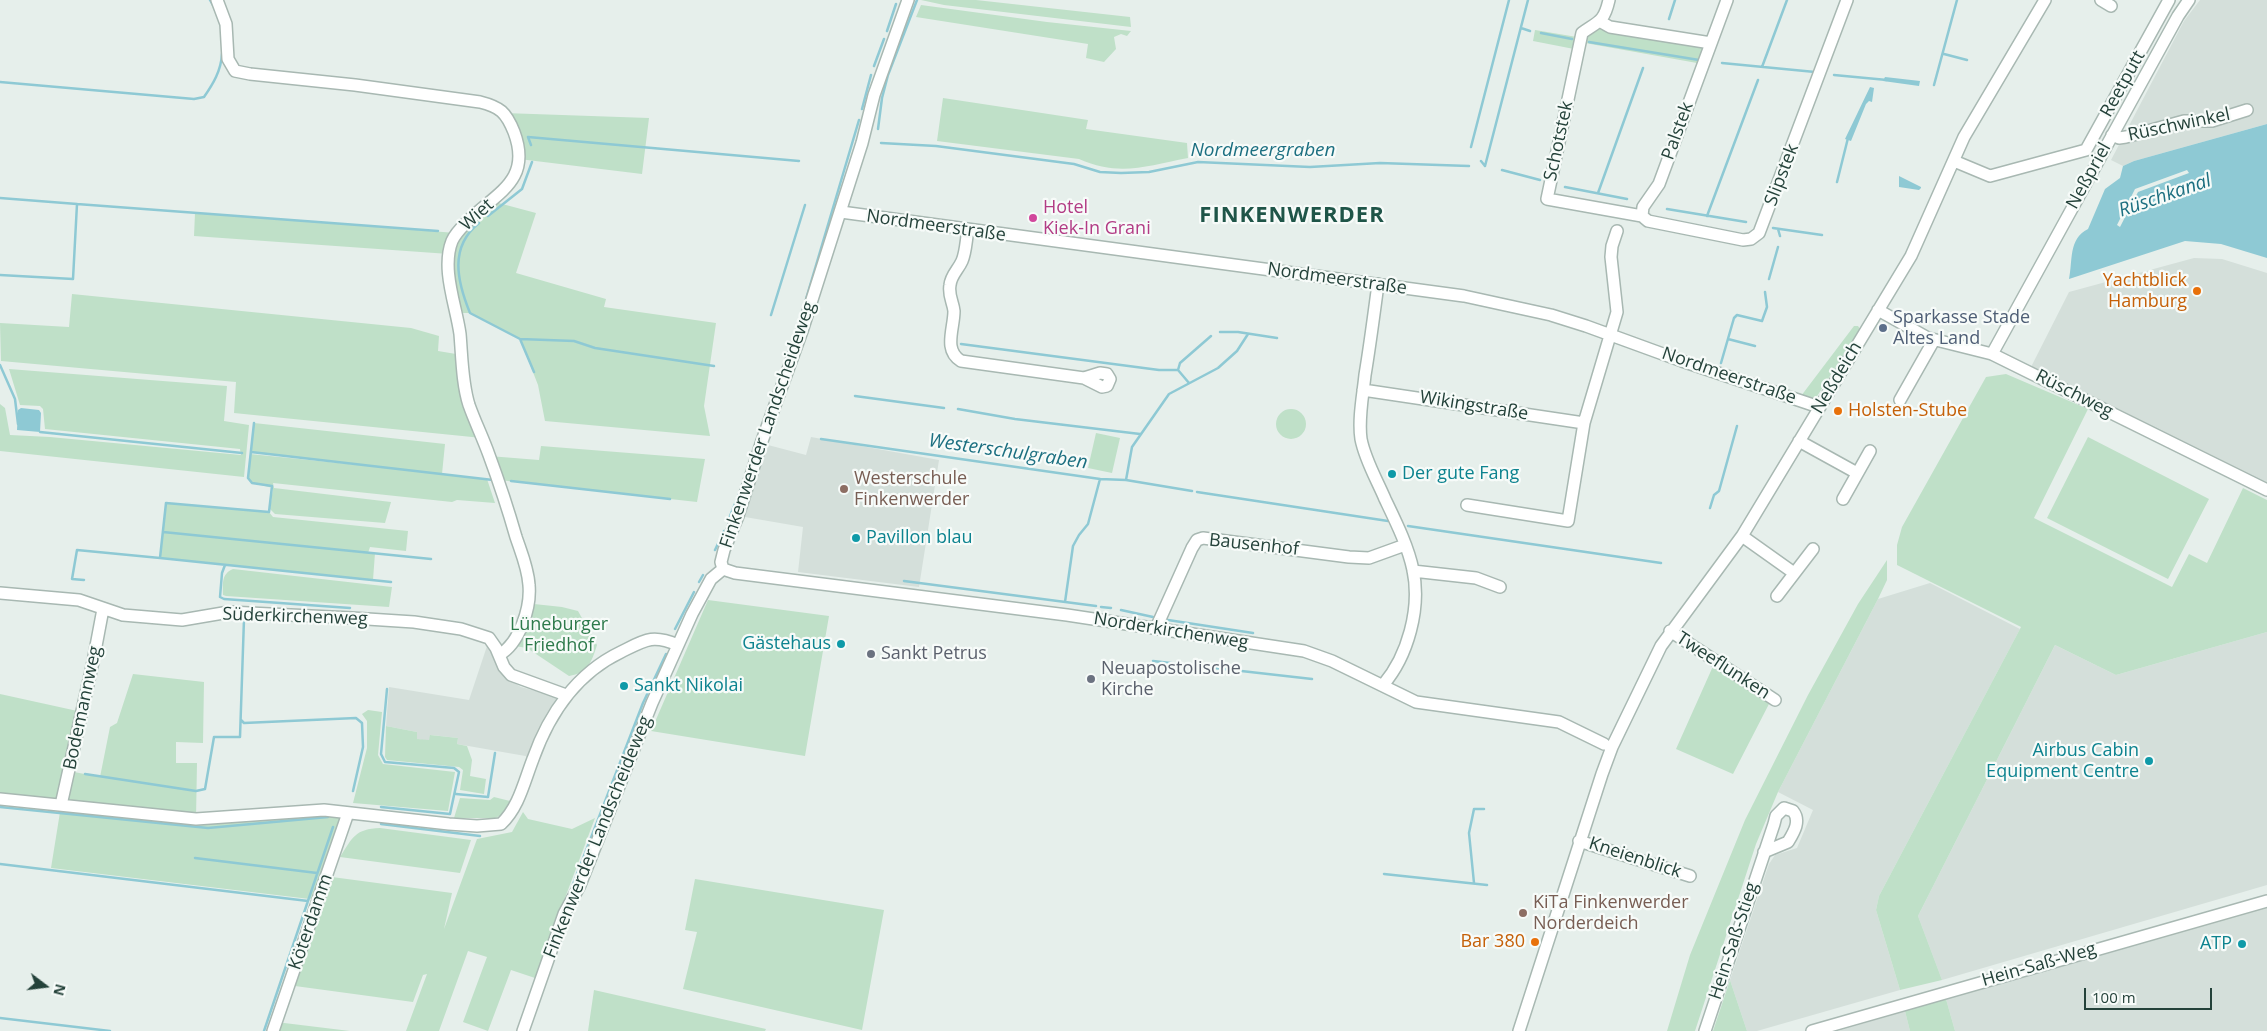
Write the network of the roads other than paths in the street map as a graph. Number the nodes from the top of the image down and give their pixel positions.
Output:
1 (217, 0) edge
2 (908, 0) edge
3 (1608, 0) edge
4 (1727, 0) edge
5 (1847, 0) edge
6 (2045, 0) edge
7 (2169, 0) edge
8 (2189, 0) edge
9 (1601, 22) junction
10 (1711, 43) junction
11 (2247, 110) dead end
12 (2112, 135) junction
13 (1954, 160) junction
14 (841, 212) junction
15 (1642, 216) junction
16 (968, 230) junction
17 (1617, 231) dead end
18 (1378, 284) junction
19 (1878, 310) junction
20 (1610, 334) junction
21 (1934, 340) junction
22 (1992, 354) junction
23 (1084, 378) dead end
24 (1363, 390) junction
25 (1900, 400) dead end
26 (1819, 407) junction
27 (1584, 423) junction
28 (1799, 441) junction
29 (1870, 451) dead end
30 (1857, 473) junction
31 (2267, 490) edge
32 (1843, 498) dead end
33 (1467, 505) dead end
34 (1742, 536) junction
35 (1405, 545) junction
36 (1813, 548) dead end
37 (723, 569) junction
38 (1413, 571) junction
39 (1794, 573) junction
40 (1500, 587) dead end
41 (0, 594) edge
42 (1777, 596) dead end
43 (103, 610) junction
44 (1156, 628) junction
45 (1670, 631) junction
46 (678, 645) junction
47 (499, 655) junction
48 (1383, 685) junction
49 (566, 696) junction
50 (1775, 700) dead end
51 (1608, 745) junction
52 (0, 799) edge
53 (61, 805) junction
54 (348, 813) junction
55 (1579, 841) junction
56 (1764, 852) dead end
57 (1690, 876) dead end
58 (2267, 901) edge
59 (273, 1031) edge
60 (523, 1031) edge
61 (1520, 1031) edge
62 (1705, 1031) edge
63 (1812, 1031) edge

1 - 47 street, Wiet
2 - 14 street, Finkenwerder Landscheideweg
3 - 9 street
4 - 10 street, Palstek
5 - 15 street, Slipstek
6 - 13 street, Neßdeich
7 - 13 street, Reetputt
8 - 12 street, Neßpriel
9 - 10 street
9 - 15 street, Schotstek
10 - 15 street, Palstek
11 - 12 street, Rüschwinkel
12 - 22 street, Neßpriel
13 - 19 street, Neßdeich
14 - 16 street, Nordmeerstraße
14 - 37 street, Finkenwerder Landscheideweg
16 - 18 street, Nordmeerstraße
16 - 23 street
17 - 20 street
18 - 20 street, Nordmeerstraße
18 - 24 street
19 - 21 street, Rüschweg
19 - 26 street, Neßdeich
20 - 26 street, Nordmeerstraße
20 - 27 street
21 - 22 street, Rüschweg
21 - 25 street
22 - 31 street, Rüschweg
24 - 27 street, Wikingstraße
24 - 35 street
26 - 28 street, Neßdeich
27 - 33 street
28 - 30 street
28 - 34 street, Neßdeich
29 - 30 street
30 - 32 street
34 - 39 street
34 - 45 street, Neßdeich
35 - 38 street
35 - 44 street, Bausenhof
36 - 39 street
37 - 44 street, Norderkirchenweg
37 - 46 street, Finkenwerder Landscheideweg
38 - 40 street
38 - 48 street
39 - 42 street
41 - 43 street, Süderkirchenweg
43 - 47 street, Süderkirchenweg
43 - 53 street, Bodemannweg
44 - 48 street, Norderkirchenweg
45 - 50 street, Tweeflunken
45 - 51 street, Neßdeich
46 - 49 street
46 - 60 street, Finkenwerder Landscheideweg
47 - 49 street, Süderkirchenweg
48 - 51 street, Norderkirchenweg
49 - 54 street
51 - 55 street, Neßdeich
52 - 53 street
53 - 54 street
54 - 59 street, Köterdamm
55 - 57 street, Kneienblick
55 - 61 street, Neßdeich
56 - 62 street, Hein-Saß-Stieg
58 - 63 street, Hein-Saß-Weg

